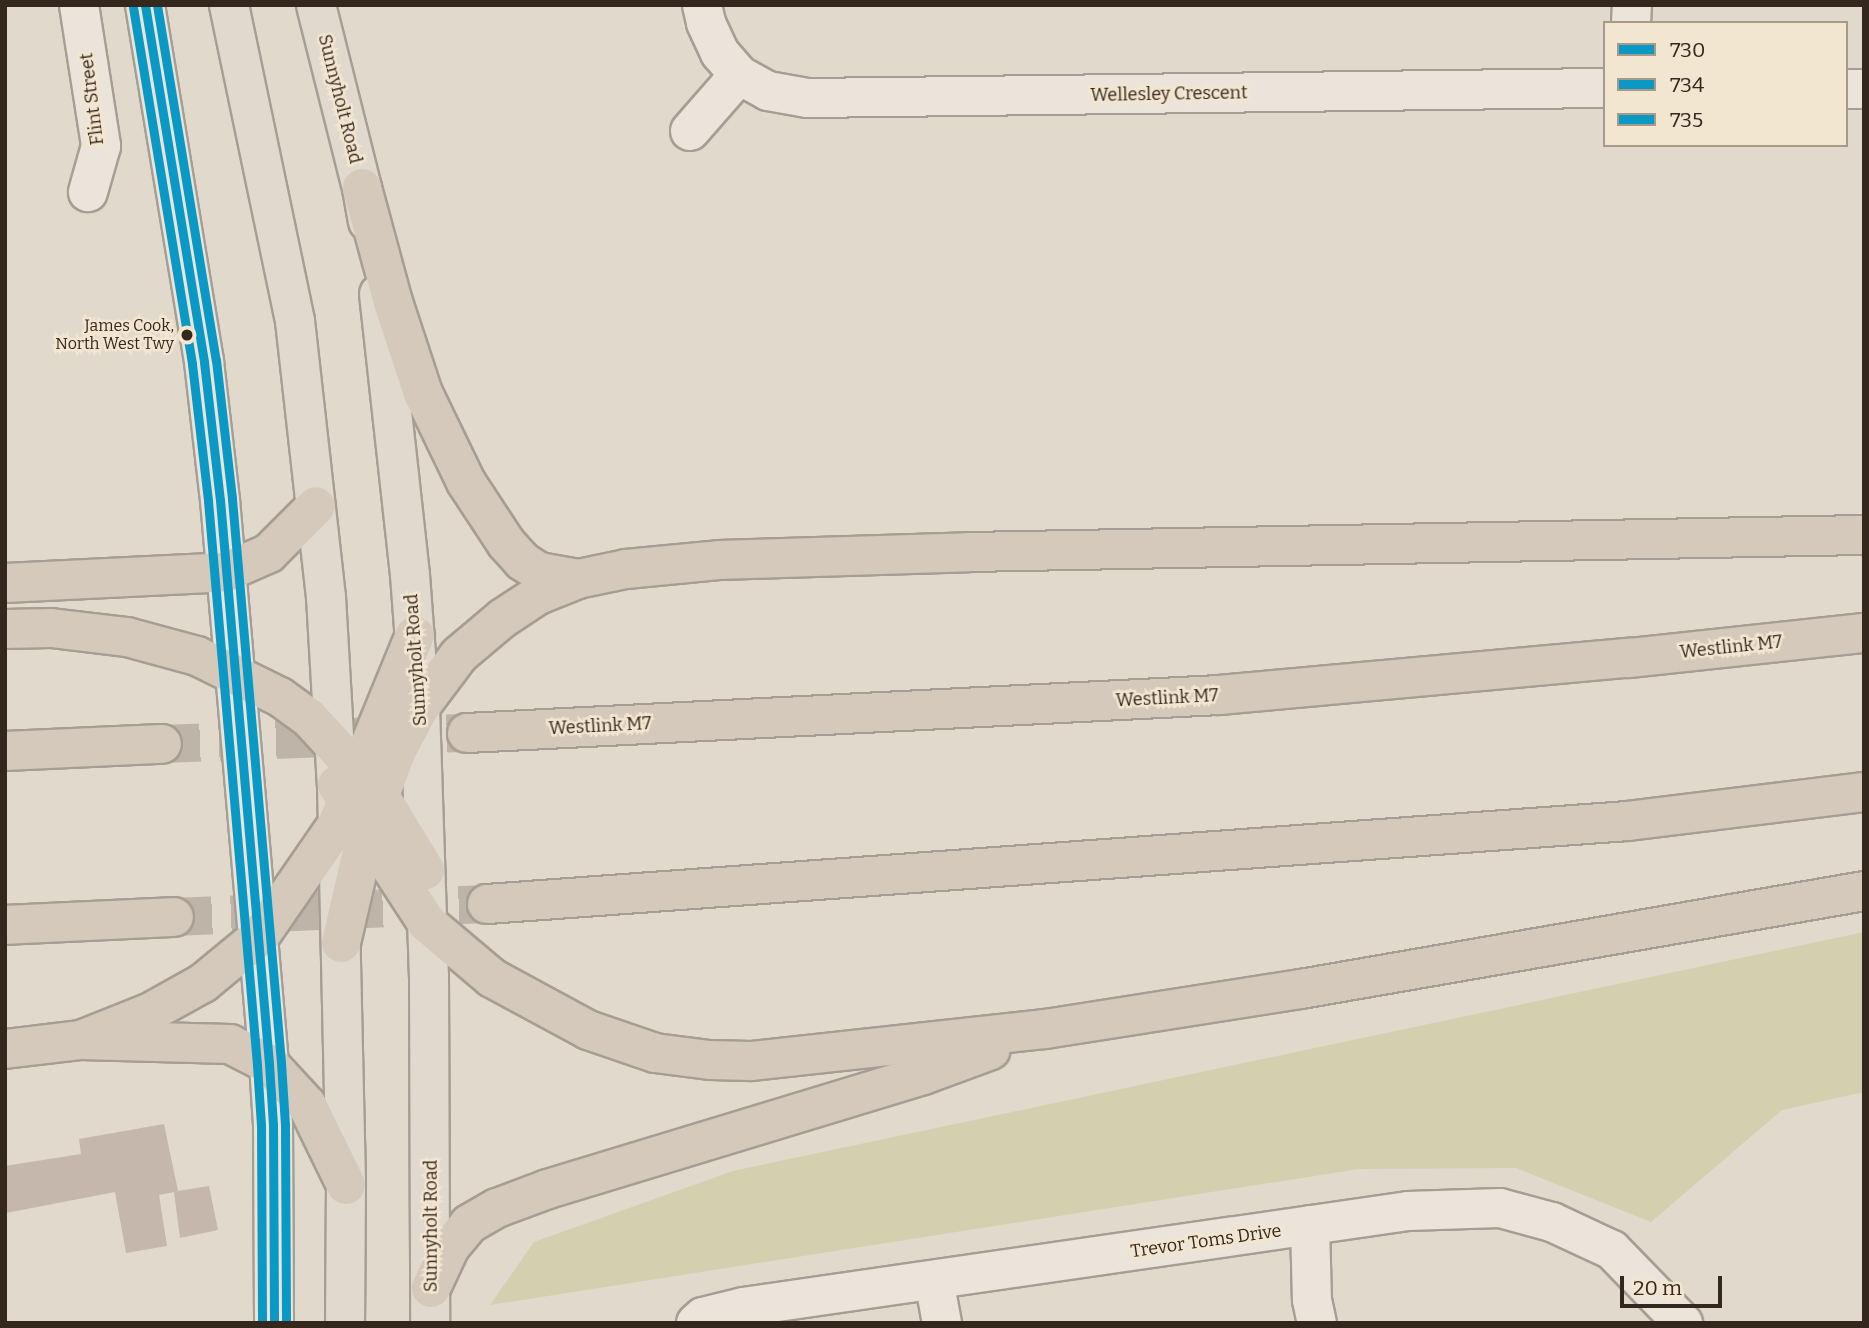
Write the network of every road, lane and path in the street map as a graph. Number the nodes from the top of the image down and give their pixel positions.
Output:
1 (79, 5) edge
2 (145, 5) edge
3 (229, 5) edge
4 (316, 5) edge
5 (702, 5) edge
6 (739, 75) junction
7 (1603, 88) edge
8 (690, 131) dead end
9 (362, 188) junction
10 (88, 192) dead end
11 (316, 506) junction
12 (1864, 535) edge
13 (226, 572) junction
14 (578, 579) junction
15 (5, 583) edge
16 (5, 629) edge
17 (1864, 633) edge
18 (415, 635) junction
19 (236, 674) junction
20 (420, 707) junction
21 (467, 733) tunnel mouth
22 (162, 744) tunnel mouth
23 (5, 751) edge
24 (1864, 792) edge
25 (351, 793) junction
26 (425, 870) junction
27 (1864, 891) edge
28 (487, 904) tunnel mouth
29 (174, 917) tunnel mouth
30 (427, 923) junction
31 (5, 925) edge
32 (260, 936) junction
33 (341, 943) joint
34 (1045, 1030) junction
35 (81, 1040) junction
36 (5, 1049) edge
37 (269, 1064) junction
38 (346, 1185) junction
39 (1310, 1226) junction
40 (934, 1280) junction
41 (430, 1306) edge
42 (275, 1323) edge
43 (345, 1323) edge
44 (696, 1323) edge
45 (942, 1323) edge
46 (1317, 1323) edge
47 (1683, 1323) edge

1 - 10 street, Flint Street
2 - 13 street
3 - 11 main road
4 - 9 main road, Sunnyholt Road
5 - 6 street, Wellesley Crescent
6 - 7 street, Wellesley Crescent
6 - 8 street
9 - 14 highway
9 - 18 main road, Sunnyholt Road
11 - 13 highway
11 - 25 main road
12 - 14 highway
13 - 15 highway
13 - 19 street
14 - 20 highway
16 - 19 highway
17 - 21 highway, Westlink M7
18 - 20 main road, Sunnyholt Road
18 - 25 highway
19 - 25 highway
19 - 32 street
20 - 25 highway
20 - 26 main road, Sunnyholt Road
22 - 23 highway
24 - 28 highway
25 - 26 highway
25 - 30 highway
25 - 32 highway
25 - 33 highway
26 - 30 main road, Sunnyholt Road
27 - 34 highway
29 - 31 highway
30 - 34 highway
30 - 41 main road, Sunnyholt Road
32 - 35 highway
32 - 37 street
33 - 38 main road
34 - 41 highway
35 - 36 highway
35 - 37 highway
37 - 38 highway
37 - 42 street
38 - 43 main road
39 - 40 street, Trevor Toms Drive
39 - 46 street
39 - 47 street, Trevor Toms Drive
40 - 44 street, Trevor Toms Drive
40 - 45 street

